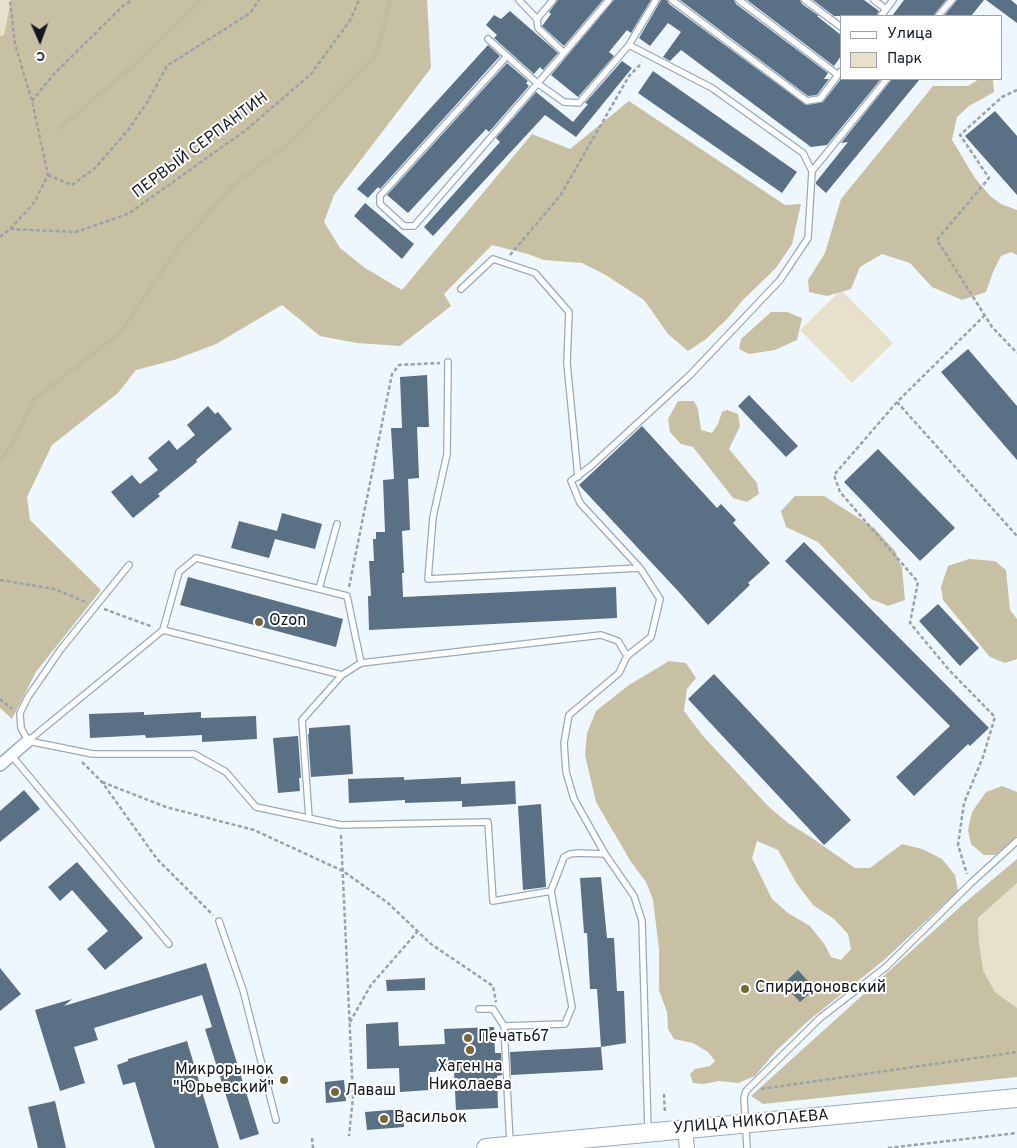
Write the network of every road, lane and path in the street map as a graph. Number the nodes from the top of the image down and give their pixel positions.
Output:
1 (10, 0) edge
2 (132, 0) edge
3 (259, 0) edge
4 (358, 0) edge
5 (519, 0) edge
6 (553, 0) edge
7 (609, 0) edge
8 (656, 0) edge
9 (672, 0) edge
10 (740, 0) edge
11 (805, 0) edge
12 (874, 0) edge
13 (893, 0) edge
14 (952, 0) edge
15 (886, 9) junction
16 (882, 15) edge
17 (939, 15) edge
18 (537, 19) junction
19 (840, 26) edge
20 (488, 39) dead end
21 (629, 45) junction
22 (564, 52) junction
23 (507, 56) junction
24 (649, 56) junction
25 (839, 73) edge
26 (886, 80) edge
27 (537, 83) junction
28 (1017, 90) edge
29 (32, 100) junction
30 (812, 171) junction
31 (48, 176) junction
32 (10, 229) junction
33 (0, 237) edge
34 (503, 262) junction
35 (461, 289) dead end
36 (985, 315) junction
37 (1017, 353) edge
38 (448, 362) joint
39 (897, 402) junction
40 (578, 477) junction
41 (336, 524) dead end
42 (1017, 536) edge
43 (129, 565) dead end
44 (640, 568) junction
45 (0, 580) edge
46 (319, 589) junction
47 (347, 596) junction
48 (94, 606) junction
49 (163, 630) junction
50 (627, 656) junction
51 (361, 663) junction
52 (342, 675) junction
53 (0, 699) edge
54 (20, 713) junction
55 (28, 741) junction
56 (69, 749) junction
57 (12, 756) junction
58 (0, 765) edge
59 (102, 782) junction
60 (308, 818) junction
61 (341, 825) junction
62 (1017, 841) edge
63 (604, 854) junction
64 (343, 871) junction
65 (971, 884) junction
66 (552, 891) junction
67 (219, 921) joint
68 (418, 932) junction
69 (170, 944) dead end
70 (479, 1009) dead end
71 (498, 1015) junction
72 (349, 1022) junction
73 (504, 1026) junction
74 (1017, 1052) edge
75 (746, 1091) junction
76 (664, 1094) dead end
77 (1017, 1098) edge
78 (665, 1113) dead end
79 (276, 1120) dead end
80 (745, 1124) junction
81 (685, 1130) junction
82 (648, 1133) junction
83 (1017, 1133) edge
84 (349, 1136) dead end
85 (312, 1138) dead end
86 (510, 1145) junction
87 (554, 1145) edge
88 (312, 1148) edge
89 (486, 1148) edge
90 (687, 1148) edge
91 (747, 1148) edge
92 (888, 1148) edge

1 - 29 path
2 - 29 path
3 - 31 path
4 - 32 path, ПЕРВЫЙ СЕРПАНТИН
5 - 18 lane
6 - 18 lane
7 - 22 lane
8 - 21 lane
9 - 25 lane
10 - 25 lane
11 - 19 lane
12 - 15 lane
13 - 15 lane
14 - 17 lane
15 - 16 lane
18 - 22 lane
20 - 23 lane
21 - 24 lane
21 - 27 lane
22 - 27 lane
23 - 27 lane
23 - 27 lane
24 - 30 lane
24 - 34 path
26 - 30 lane
28 - 36 path
29 - 31 path
30 - 40 lane
31 - 32 path
32 - 33 path
34 - 35 lane
34 - 40 lane
36 - 37 path
36 - 39 path
38 - 44 lane
38 - 47 path
39 - 42 path
39 - 65 path
40 - 44 lane
41 - 46 lane
43 - 48 lane
44 - 50 lane
45 - 48 path
46 - 47 lane
46 - 49 lane
47 - 51 lane
48 - 49 path
48 - 54 lane
49 - 52 lane
49 - 55 lane
50 - 51 lane
50 - 63 lane
51 - 52 lane
52 - 60 lane
53 - 54 path
54 - 55 lane
55 - 56 lane
55 - 57 street
56 - 59 path
56 - 60 lane
57 - 58 street
57 - 69 lane
59 - 64 path
59 - 67 path
60 - 61 lane
61 - 64 path
61 - 66 lane
62 - 65 lane
63 - 66 lane
63 - 82 lane
64 - 68 path
64 - 72 path
65 - 75 lane
66 - 73 lane
67 - 79 lane
68 - 71 path
68 - 72 path
70 - 71 lane
71 - 73 lane
72 - 84 path
73 - 86 lane
74 - 75 path
75 - 80 lane
76 - 78 path
77 - 80 main road, УЛИЦА НИКОЛАЕВА
80 - 81 main road, УЛИЦА НИКОЛАЕВА
80 - 91 lane
81 - 82 main road, УЛИЦА НИКОЛАЕВА
81 - 90 street
82 - 87 main road, УЛИЦА НИКОЛАЕВА
83 - 92 path
85 - 88 path
86 - 87 main road, УЛИЦА НИКОЛАЕВА
86 - 89 main road, УЛИЦА НИКОЛАЕВА

